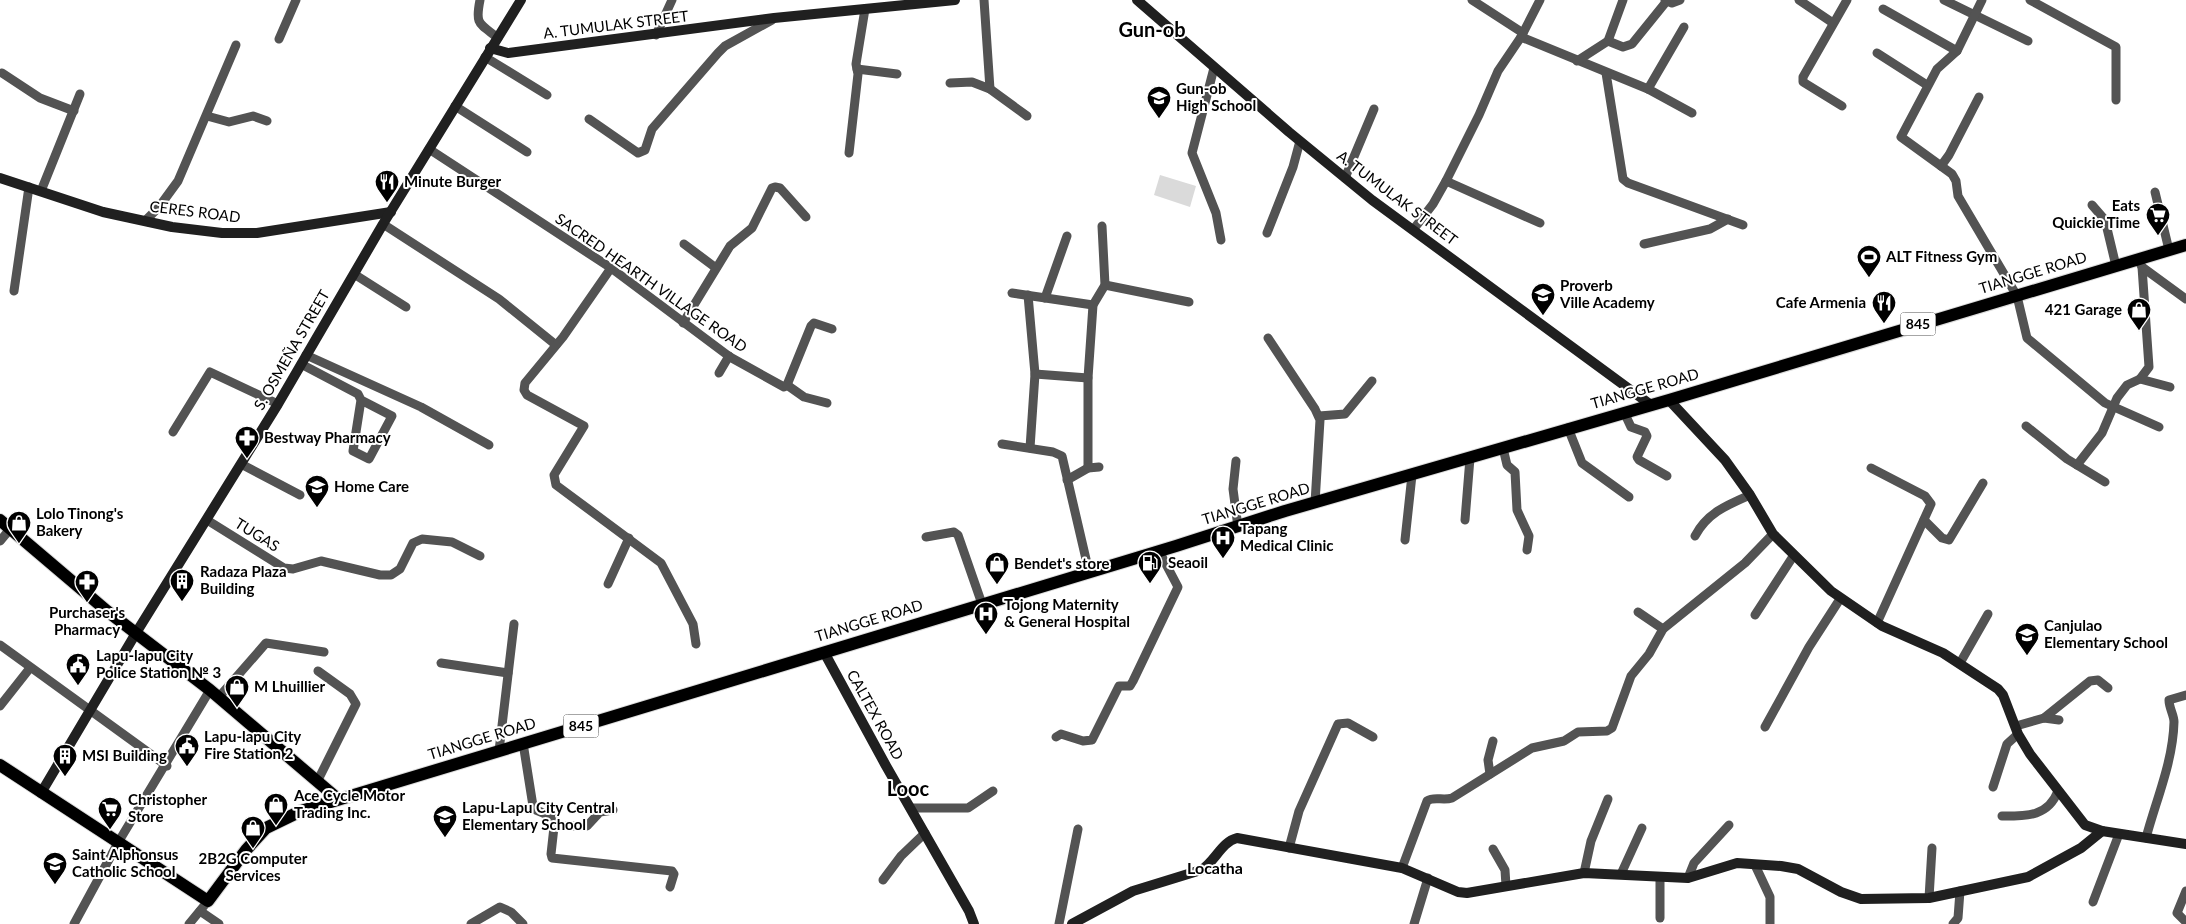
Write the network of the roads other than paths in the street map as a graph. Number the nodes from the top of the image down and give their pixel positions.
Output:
1 (296, 0) edge
2 (480, 0) edge
3 (521, 0) edge
4 (672, 0) edge
5 (954, 0) edge
6 (984, 0) edge
7 (1137, 0) edge
8 (1472, 0) edge
9 (1540, 0) edge
10 (1623, 0) edge
11 (1680, 0) edge
12 (1798, 0) edge
13 (1847, 0) edge
14 (1944, 0) edge
15 (1982, 0) edge
16 (2030, 0) edge
17 (1666, 1) edge
18 (865, 9) junction
19 (1883, 9) dead end
20 (1974, 13) junction
21 (774, 18) junction
22 (1833, 23) junction
23 (1684, 27) dead end
24 (656, 35) junction
25 (1522, 35) junction
26 (498, 38) junction
27 (279, 39) dead end
28 (1608, 41) junction
29 (2028, 41) dead end
30 (236, 45) dead end
31 (1957, 51) junction
32 (488, 53) junction
33 (1877, 53) dead end
34 (1577, 61) junction
35 (1214, 68) junction
36 (857, 70) junction
37 (1606, 72) junction
38 (2, 73) dead end
39 (897, 74) dead end
40 (950, 83) dead end
41 (1927, 85) junction
42 (1648, 89) junction
43 (990, 90) junction
44 (80, 94) dead end
45 (547, 95) dead end
46 (1979, 97) dead end
47 (2116, 100) dead end
48 (455, 106) junction
49 (1842, 106) dead end
50 (1374, 109) dead end
51 (74, 111) junction
52 (1692, 113) dead end
53 (207, 116) junction
54 (1027, 116) dead end
55 (589, 119) dead end
56 (267, 121) dead end
57 (1300, 141) junction
58 (429, 149) junction
59 (527, 152) dead end
60 (849, 153) dead end
61 (1941, 166) junction
62 (0, 178) edge
63 (1344, 178) junction
64 (1446, 181) junction
65 (29, 187) junction
66 (41, 191) junction
67 (2155, 192) dead end
68 (2092, 205) dead end
69 (391, 212) junction
70 (806, 217) dead end
71 (1728, 219) junction
72 (145, 221) junction
73 (1540, 223) dead end
74 (383, 224) junction
75 (1743, 225) dead end
76 (1102, 226) dead end
77 (1413, 230) junction
78 (1267, 233) dead end
79 (1067, 236) dead end
80 (1221, 240) dead end
81 (684, 244) dead end
82 (1644, 244) dead end
83 (2186, 245) edge
84 (2169, 250) junction
85 (2140, 263) junction
86 (2116, 266) junction
87 (611, 268) junction
88 (716, 268) junction
89 (354, 274) junction
90 (1105, 284) junction
91 (14, 291) dead end
92 (1012, 293) dead end
93 (1028, 295) junction
94 (2016, 296) junction
95 (1045, 298) junction
96 (2186, 299) edge
97 (1189, 302) dead end
98 (1093, 305) junction
99 (406, 307) dead end
100 (682, 323) junction
101 (832, 330) dead end
102 (1268, 338) dead end
103 (556, 345) junction
104 (729, 356) junction
105 (304, 359) junction
106 (719, 373) dead end
107 (1035, 374) junction
108 (1088, 378) junction
109 (2140, 379) junction
110 (1372, 381) dead end
111 (787, 385) junction
112 (2170, 386) dead end
113 (361, 400) junction
114 (1669, 400) junction
115 (828, 403) dead end
116 (278, 404) junction
117 (1650, 405) junction
118 (2112, 407) junction
119 (1624, 412) junction
120 (1319, 416) junction
121 (2026, 426) dead end
122 (2159, 427) dead end
123 (1568, 428) junction
124 (173, 432) dead end
125 (1002, 444) dead end
126 (489, 445) dead end
127 (1030, 448) junction
128 (1503, 448) junction
129 (1470, 458) junction
130 (1236, 461) dead end
131 (241, 464) junction
132 (2077, 465) junction
133 (1099, 467) dead end
134 (1088, 468) junction
135 (1871, 468) dead end
136 (1412, 475) junction
137 (1668, 476) dead end
138 (1067, 480) junction
139 (1983, 482) dead end
140 (2105, 482) dead end
141 (1750, 495) junction
142 (300, 496) dead end
143 (1629, 497) dead end
144 (1315, 503) junction
145 (0, 520) edge
146 (207, 520) junction
147 (1465, 520) dead end
148 (1924, 520) junction
149 (1238, 527) junction
150 (10, 529) junction
151 (1773, 534) junction
152 (1695, 536) dead end
153 (926, 537) dead end
154 (629, 538) junction
155 (1405, 540) dead end
156 (0, 542) edge
157 (1527, 550) dead end
158 (1158, 551) junction
159 (1794, 555) junction
160 (480, 556) dead end
161 (1089, 572) junction
162 (608, 584) dead end
163 (1840, 599) junction
164 (982, 604) junction
165 (1638, 612) dead end
166 (1988, 614) dead end
167 (1756, 615) dead end
168 (1877, 623) junction
169 (514, 624) dead end
170 (1663, 629) junction
171 (136, 632) junction
172 (696, 644) dead end
173 (0, 645) edge
174 (324, 652) dead end
175 (824, 652) junction
176 (442, 663) dead end
177 (1960, 663) junction
178 (30, 668) junction
179 (318, 671) dead end
180 (508, 673) junction
181 (2108, 688) dead end
182 (214, 694) junction
183 (2186, 695) edge
184 (0, 706) edge
185 (90, 711) junction
186 (2044, 718) junction
187 (2059, 720) dead end
188 (1765, 728) dead end
189 (2017, 730) junction
190 (1056, 737) dead end
191 (1372, 737) dead end
192 (1493, 742) dead end
193 (523, 743) junction
194 (499, 751) junction
195 (0, 765) edge
196 (167, 766) junction
197 (1490, 774) junction
198 (318, 780) junction
199 (1993, 788) dead end
200 (993, 791) dead end
201 (2058, 791) junction
202 (41, 793) junction
203 (338, 799) junction
204 (1608, 799) dead end
205 (910, 808) junction
206 (613, 810) dead end
207 (2002, 816) dead end
208 (555, 826) junction
209 (1729, 826) dead end
210 (1642, 828) dead end
211 (1078, 829) dead end
212 (2102, 831) junction
213 (925, 833) junction
214 (2119, 834) junction
215 (2146, 838) junction
216 (119, 841) junction
217 (2186, 844) edge
218 (1289, 848) junction
219 (1932, 848) dead end
220 (1493, 849) dead end
221 (1755, 865) junction
222 (1402, 868) junction
223 (1584, 873) junction
224 (1621, 874) junction
225 (1428, 878) junction
226 (1660, 878) junction
227 (1688, 878) junction
228 (883, 880) dead end
229 (1506, 886) junction
230 (670, 887) dead end
231 (1960, 891) junction
232 (2186, 891) edge
233 (1928, 898) junction
234 (2093, 902) dead end
235 (204, 906) junction
236 (1660, 918) dead end
237 (2186, 922) edge
238 (1956, 923) edge
239 (74, 924) edge
240 (189, 924) edge
241 (219, 924) edge
242 (471, 924) edge
243 (523, 924) edge
244 (974, 924) edge
245 (1059, 924) edge
246 (1072, 924) edge
247 (1414, 924) edge
248 (1770, 924) edge

1 - 27 street
2 - 26 street
3 - 26 street, S. OSMEÑA STREET
4 - 24 street
5 - 18 street, A. TUMULAK STREET
6 - 43 street
7 - 35 street, A. TUMULAK STREET
8 - 25 street
9 - 25 street
10 - 28 street
11 - 17 street
12 - 22 street
13 - 22 street
14 - 20 street
15 - 20 street
16 - 47 street
17 - 28 street
18 - 21 street, A. TUMULAK STREET
18 - 36 street
19 - 31 street
20 - 29 street
20 - 31 street
21 - 24 street, A. TUMULAK STREET
21 - 55 street
22 - 49 street
23 - 42 street
24 - 32 street, A. TUMULAK STREET
25 - 34 street
25 - 64 street
26 - 32 street, S. OSMEÑA STREET
28 - 34 street
30 - 53 street
31 - 41 street
32 - 45 street
32 - 48 street, S. OSMEÑA STREET
33 - 41 street
34 - 37 street
35 - 57 street, A. TUMULAK STREET
35 - 80 street
36 - 39 street
36 - 60 street
37 - 42 street
37 - 71 street
38 - 51 street
40 - 43 street
41 - 61 street
42 - 52 street
43 - 54 street
44 - 51 street
46 - 61 street
48 - 58 street, S. OSMEÑA STREET
48 - 59 street
50 - 63 street
51 - 66 street
53 - 56 street
53 - 72 street
57 - 63 street, A. TUMULAK STREET
57 - 78 street
58 - 69 street, S. OSMEÑA STREET
58 - 87 street, SACRED HEARTH VILLAGE ROAD
61 - 94 street
62 - 65 street, CERES ROAD
63 - 77 street, A. TUMULAK STREET
64 - 73 street
64 - 77 street
65 - 66 street, CERES ROAD
65 - 91 street
66 - 72 street, CERES ROAD
67 - 84 street
68 - 86 street
69 - 72 street, CERES ROAD
69 - 74 street, S. OSMEÑA STREET
70 - 88 street
71 - 75 street
71 - 82 street
74 - 89 street, S. OSMEÑA STREET
74 - 103 street
76 - 90 street
77 - 117 street, A. TUMULAK STREET
79 - 95 street
81 - 88 street
83 - 84 main road, TIANGGE ROAD / 845
84 - 85 main road, TIANGGE ROAD / 845
85 - 86 main road, TIANGGE ROAD / 845
85 - 96 street
85 - 109 street
86 - 94 main road, TIANGGE ROAD / 845
87 - 100 street, SACRED HEARTH VILLAGE ROAD
87 - 103 street
88 - 100 street
89 - 99 street
89 - 105 street, S. OSMEÑA STREET
90 - 97 street
90 - 98 street
92 - 93 street
93 - 95 street
93 - 107 street
94 - 114 main road, TIANGGE ROAD / 845
94 - 118 street
95 - 98 street
98 - 108 street
100 - 104 street, SACRED HEARTH VILLAGE ROAD
101 - 111 street
102 - 120 street
103 - 154 street
104 - 106 street
104 - 111 street, SACRED HEARTH VILLAGE ROAD
105 - 113 street
105 - 116 street, S. OSMEÑA STREET
105 - 126 street
107 - 108 street
107 - 127 street
108 - 134 street
109 - 112 street
109 - 118 street
110 - 120 street
111 - 115 street, SACRED HEARTH VILLAGE ROAD
113 - 113 street
114 - 117 main road, TIANGGE ROAD / 845
114 - 141 street
116 - 124 street
116 - 131 street, S. OSMEÑA STREET
117 - 119 main road, TIANGGE ROAD / 845
118 - 122 street
118 - 132 street
119 - 123 main road, TIANGGE ROAD / 845
119 - 137 street
120 - 144 street
121 - 132 street
123 - 128 main road, TIANGGE ROAD / 845
123 - 143 street
125 - 127 street
127 - 138 street
128 - 129 main road, TIANGGE ROAD / 845
128 - 157 street
129 - 136 main road, TIANGGE ROAD / 845
129 - 147 street
130 - 149 street
131 - 142 street
131 - 146 street, S. OSMEÑA STREET
132 - 140 street
133 - 134 street
134 - 138 street
135 - 148 street
136 - 144 main road, TIANGGE ROAD / 845
136 - 155 street
138 - 161 street
139 - 148 street
141 - 151 street
141 - 152 street
144 - 149 main road, TIANGGE ROAD / 845
145 - 150 main road
146 - 160 street, TUGAS
146 - 171 street, S. OSMEÑA STREET
148 - 168 street
149 - 158 main road, TIANGGE ROAD / 845
150 - 156 street
150 - 171 main road
151 - 159 street
151 - 170 street
153 - 164 street
154 - 162 street
154 - 172 street
158 - 161 main road, TIANGGE ROAD / 845
158 - 190 street
159 - 163 street
159 - 167 street
161 - 164 main road, TIANGGE ROAD / 845
163 - 168 street
163 - 188 street
164 - 175 main road, TIANGGE ROAD / 845
165 - 170 street
166 - 177 street
168 - 177 street
169 - 180 street
170 - 197 street
171 - 182 main road
171 - 185 street, S. OSMEÑA STREET
173 - 178 street
174 - 182 street
175 - 193 main road, TIANGGE ROAD / 845
175 - 205 street, CALTEX ROAD
176 - 180 street
177 - 189 street
178 - 184 street
178 - 185 street
179 - 198 street
180 - 194 street
181 - 186 street
182 - 196 street
182 - 198 main road
183 - 215 street
185 - 196 street
185 - 202 street, S. OSMEÑA STREET
186 - 187 street
186 - 189 street
189 - 199 street
189 - 201 street
191 - 218 street
192 - 197 street
193 - 194 main road, TIANGGE ROAD / 845
193 - 208 street
194 - 203 main road, TIANGGE ROAD / 845
195 - 202 main road
196 - 216 street
197 - 222 street
198 - 203 main road
200 - 205 street
201 - 207 street
201 - 212 street
202 - 216 main road
203 - 235 main road, TIANGGE ROAD
204 - 223 street
205 - 213 street, CALTEX ROAD
206 - 208 street
208 - 230 street
209 - 227 street
210 - 224 street
211 - 245 street
212 - 214 street
212 - 231 street
213 - 228 street
213 - 244 street, CALTEX ROAD
214 - 215 street
214 - 234 street
215 - 217 street
216 - 235 main road
216 - 239 street
218 - 222 street
218 - 246 street
219 - 233 street
220 - 229 street
221 - 227 street
221 - 233 street
221 - 248 street
222 - 225 street
223 - 224 street
223 - 229 street
224 - 226 street
225 - 229 street
225 - 247 street
226 - 227 street
226 - 236 street
231 - 233 street
231 - 238 street
232 - 237 street
235 - 240 street
235 - 241 street
242 - 243 street

